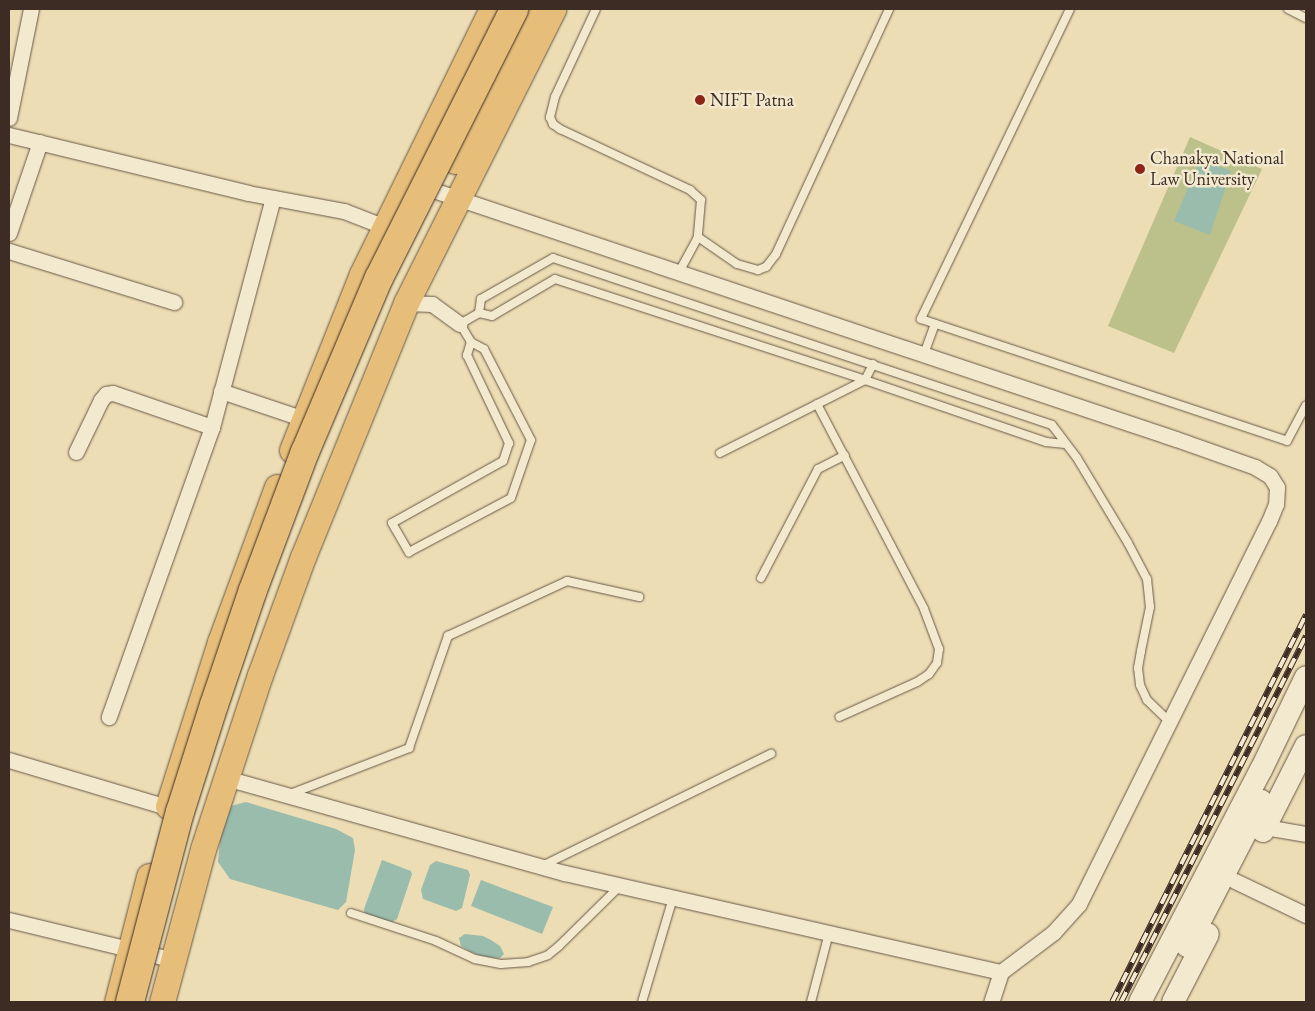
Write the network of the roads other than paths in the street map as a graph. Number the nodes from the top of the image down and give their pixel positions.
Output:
1 (31, 9) edge
2 (492, 9) edge
3 (514, 9) edge
4 (532, 9) edge
5 (554, 9) edge
6 (596, 9) edge
7 (889, 9) edge
8 (1070, 9) edge
9 (1288, 9) edge
10 (1306, 18) edge
11 (9, 118) edge
12 (9, 135) edge
13 (40, 142) junction
14 (408, 181) junction
15 (273, 198) junction
16 (458, 200) junction
17 (385, 227) junction
18 (9, 232) edge
19 (698, 237) junction
20 (9, 251) edge
21 (678, 274) junction
22 (174, 302) dead end
23 (406, 303) junction
24 (479, 313) junction
25 (460, 324) junction
26 (935, 324) junction
27 (471, 342) junction
28 (924, 354) junction
29 (873, 364) junction
30 (865, 380) junction
31 (221, 391) junction
32 (817, 404) junction
33 (1306, 406) edge
34 (304, 419) junction
35 (212, 427) junction
36 (1065, 444) junction
37 (76, 452) dead end
38 (720, 453) dead end
39 (845, 455) junction
40 (761, 578) dead end
41 (639, 597) dead end
42 (1306, 677) edge
43 (1306, 713) edge
44 (109, 717) dead end
45 (839, 717) dead end
46 (1168, 721) junction
47 (1306, 746) edge
48 (771, 754) dead end
49 (9, 760) edge
50 (1300, 771) edge
51 (226, 778) junction
52 (287, 796) junction
53 (167, 807) junction
54 (1265, 827) junction
55 (1306, 834) edge
56 (540, 867) junction
57 (1235, 881) junction
58 (620, 886) junction
59 (673, 898) junction
60 (351, 913) dead end
61 (1306, 915) edge
62 (9, 920) edge
63 (829, 933) junction
64 (129, 950) junction
65 (174, 960) junction
66 (1001, 972) junction
67 (117, 1002) edge
68 (130, 1002) edge
69 (149, 1002) edge
70 (162, 1002) edge
71 (642, 1002) edge
72 (811, 1002) edge
73 (991, 1002) edge
74 (1140, 1002) edge
75 (1157, 1002) edge
76 (1173, 1002) edge

1 - 11 street
2 - 14 main road
3 - 68 highway, bridge
4 - 69 highway
5 - 16 main road
6 - 19 lane
7 - 19 lane
8 - 26 lane
9 - 10 lane
12 - 13 street
13 - 15 street
13 - 18 street
14 - 16 street
14 - 17 main road
15 - 17 street
15 - 31 street
16 - 21 street
16 - 23 main road
17 - 34 main road
19 - 21 lane
20 - 22 street
21 - 28 street
23 - 25 street
23 - 51 main road
24 - 25 lane
24 - 29 lane
24 - 30 lane
25 - 27 lane
26 - 28 lane
26 - 33 lane
27 - 27 lane
28 - 46 street
29 - 30 lane
29 - 36 lane
30 - 32 lane
30 - 36 lane
31 - 34 street
31 - 35 street
32 - 38 lane
32 - 39 lane
34 - 53 main road
35 - 37 street
35 - 44 street
36 - 46 lane
39 - 40 lane
39 - 45 lane
41 - 52 lane
42 - 74 street
43 - 75 street
46 - 66 street
47 - 50 street
48 - 56 lane
49 - 53 street
50 - 54 street
51 - 52 street
51 - 65 main road
52 - 56 street
53 - 64 main road
54 - 55 street
54 - 57 street
56 - 58 street
57 - 61 street
57 - 76 street
58 - 59 street
58 - 60 lane
59 - 63 street
59 - 71 lane
62 - 64 street
63 - 66 street
63 - 72 lane
64 - 65 street
64 - 67 main road
65 - 70 main road
66 - 73 street

